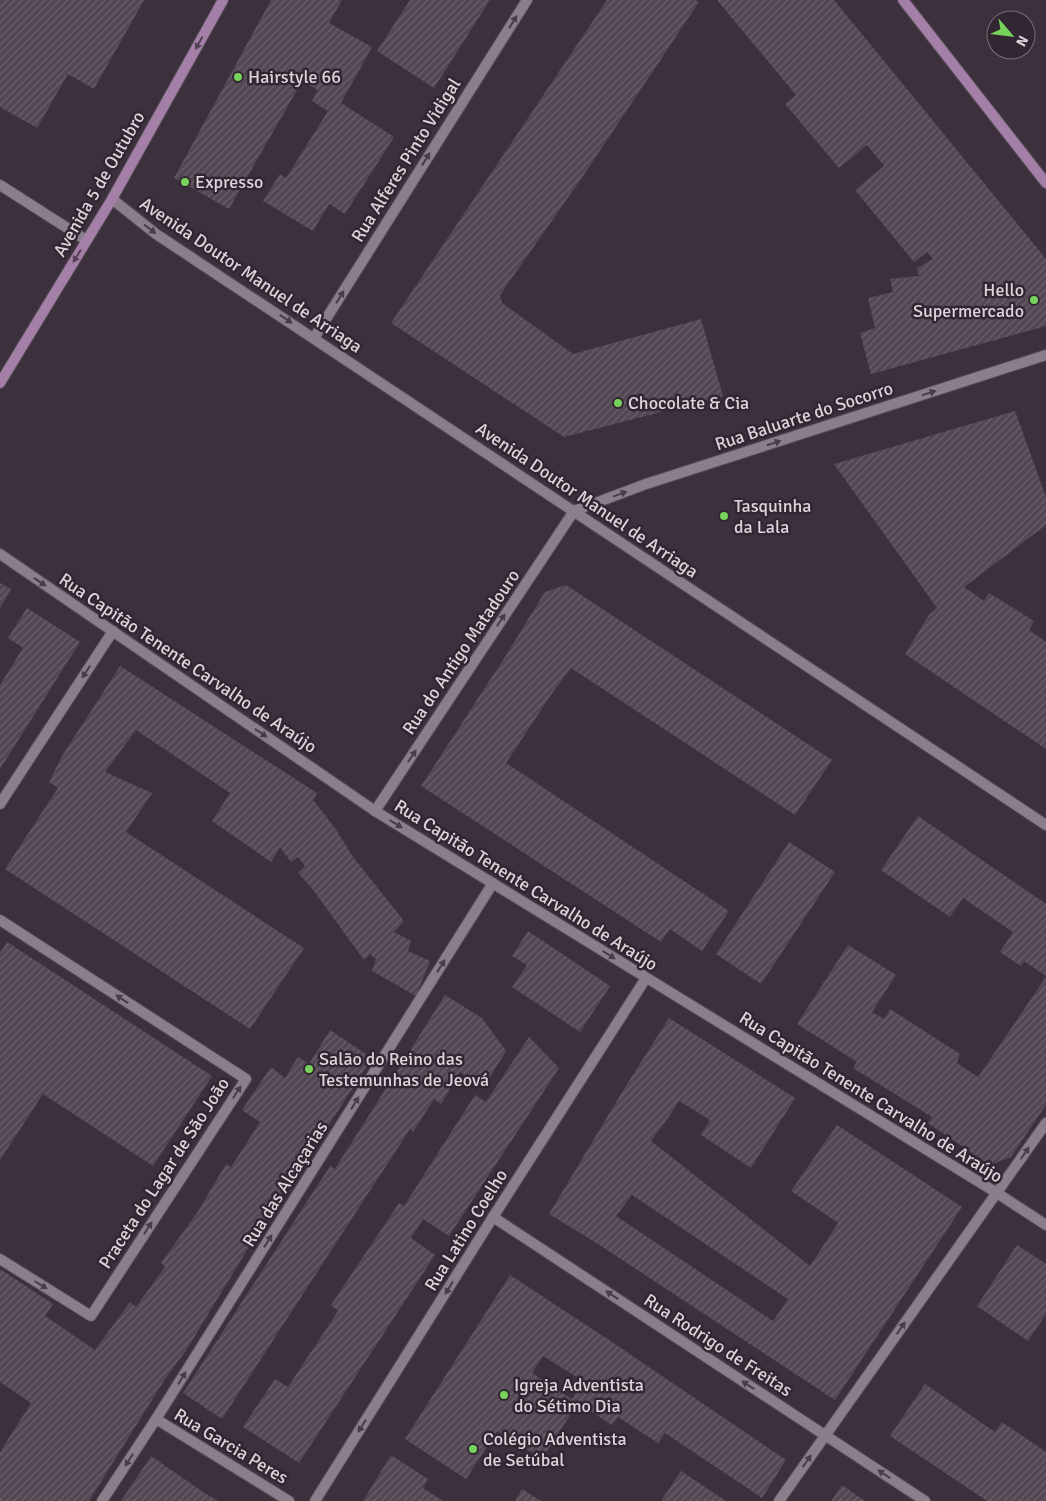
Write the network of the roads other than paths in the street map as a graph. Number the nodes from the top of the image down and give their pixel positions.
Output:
1 (222, 0) edge
2 (526, 0) edge
3 (903, 0) edge
4 (1046, 183) edge
5 (0, 185) edge
6 (112, 199) junction
7 (86, 240) junction
8 (314, 338) junction
9 (1046, 355) edge
10 (0, 383) edge
11 (574, 511) junction
12 (0, 554) edge
13 (113, 631) junction
14 (0, 804) edge
15 (375, 811) junction
16 (1046, 825) edge
17 (493, 883) junction
18 (0, 920) edge
19 (646, 978) junction
20 (1046, 1123) edge
21 (997, 1193) junction
22 (493, 1217) junction
23 (1046, 1225) edge
24 (0, 1259) edge
25 (156, 1420) junction
26 (825, 1435) junction
27 (102, 1501) edge
28 (289, 1501) edge
29 (315, 1501) edge
30 (779, 1501) edge
31 (925, 1501) edge

1 -> 6 main road, Avenida 5 de Outubro
8 -> 2 street, Rua Alferes Pinto Vidigal
3 - 4 main road
5 - 7 street
6 - 7 main road, Avenida 5 de Outubro
6 -> 8 street, Avenida Doutor Manuel de Arriaga
7 -> 10 main road, Avenida 5 de Outubro
8 - 11 street, Avenida Doutor Manuel de Arriaga
11 -> 9 street, Rua Baluarte do Socorro
15 -> 11 street, Rua do Antigo Matadouro
11 - 16 street, Avenida Doutor Manuel de Arriaga
12 -> 13 street, Rua Capitão Tenente Carvalho de Araújo
13 -> 14 street
13 -> 15 street, Rua Capitão Tenente Carvalho de Araújo
15 -> 17 street, Rua Capitão Tenente Carvalho de Araújo
17 -> 19 street, Rua Capitão Tenente Carvalho de Araújo
25 -> 17 street, Rua das Alcaçarias
24 -> 18 street, Praceta do Lagar de São João
19 - 21 street, Rua Capitão Tenente Carvalho de Araújo
19 - 22 street, Rua Latino Coelho
21 -> 20 street
21 - 23 street, Rua Capitão Tenente Carvalho de Araújo
26 -> 21 street
26 -> 22 street, Rua Rodrigo de Freitas
22 -> 29 street, Rua Latino Coelho
25 -> 27 street, Rua das Alcaçarias
25 - 28 street, Rua Garcia Peres
30 -> 26 street
31 -> 26 street, Rua Rodrigo de Freitas

